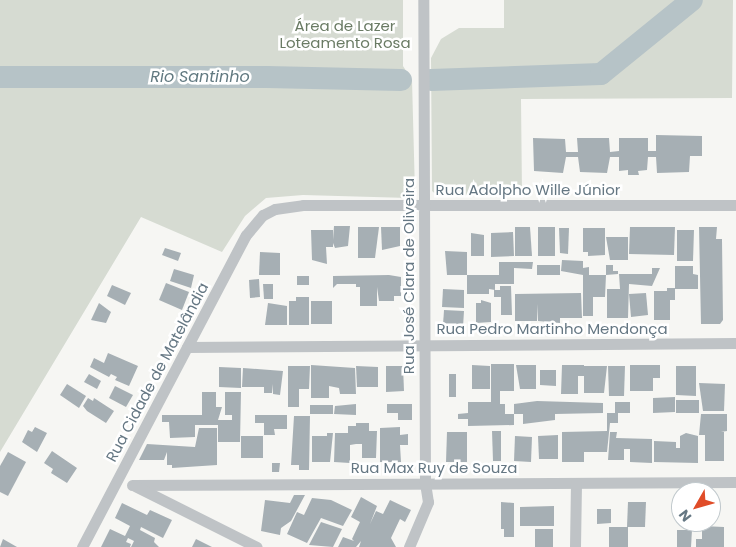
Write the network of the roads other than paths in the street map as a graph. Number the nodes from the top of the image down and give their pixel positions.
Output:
1 (423, 0) edge
2 (424, 205) junction
3 (736, 206) edge
4 (263, 215) joint
5 (736, 343) edge
6 (424, 345) junction
7 (187, 347) junction
8 (118, 478) junction
9 (736, 482) edge
10 (576, 483) junction
11 (425, 484) junction
12 (132, 485) junction
13 (82, 547) edge
14 (257, 547) edge
15 (409, 547) edge
16 (575, 547) edge

1 - 2 street, Rua José Clara de Oliveira
2 - 3 street, Rua Adolpho Wille Júnior
2 - 4 street, Rua Adolpho Wille Júnior
2 - 6 street, Rua José Clara de Oliveira
4 - 7 street, Rua Cidade de Matelândia
5 - 6 street, Rua Pedro Martinho Mendonça
6 - 7 street, Rua Pedro Martinho Mendonça
6 - 11 street, Rua José Clara de Oliveira
7 - 8 street, Rua Cidade de Matelândia
8 - 12 street
8 - 13 street, Rua Cidade de Matelândia
9 - 10 street, Rua Max Ruy de Souza
10 - 11 street, Rua Max Ruy de Souza
10 - 16 street
11 - 12 street, Rua Max Ruy de Souza
11 - 15 street, Rua José Clara de Oliveira
12 - 14 street

